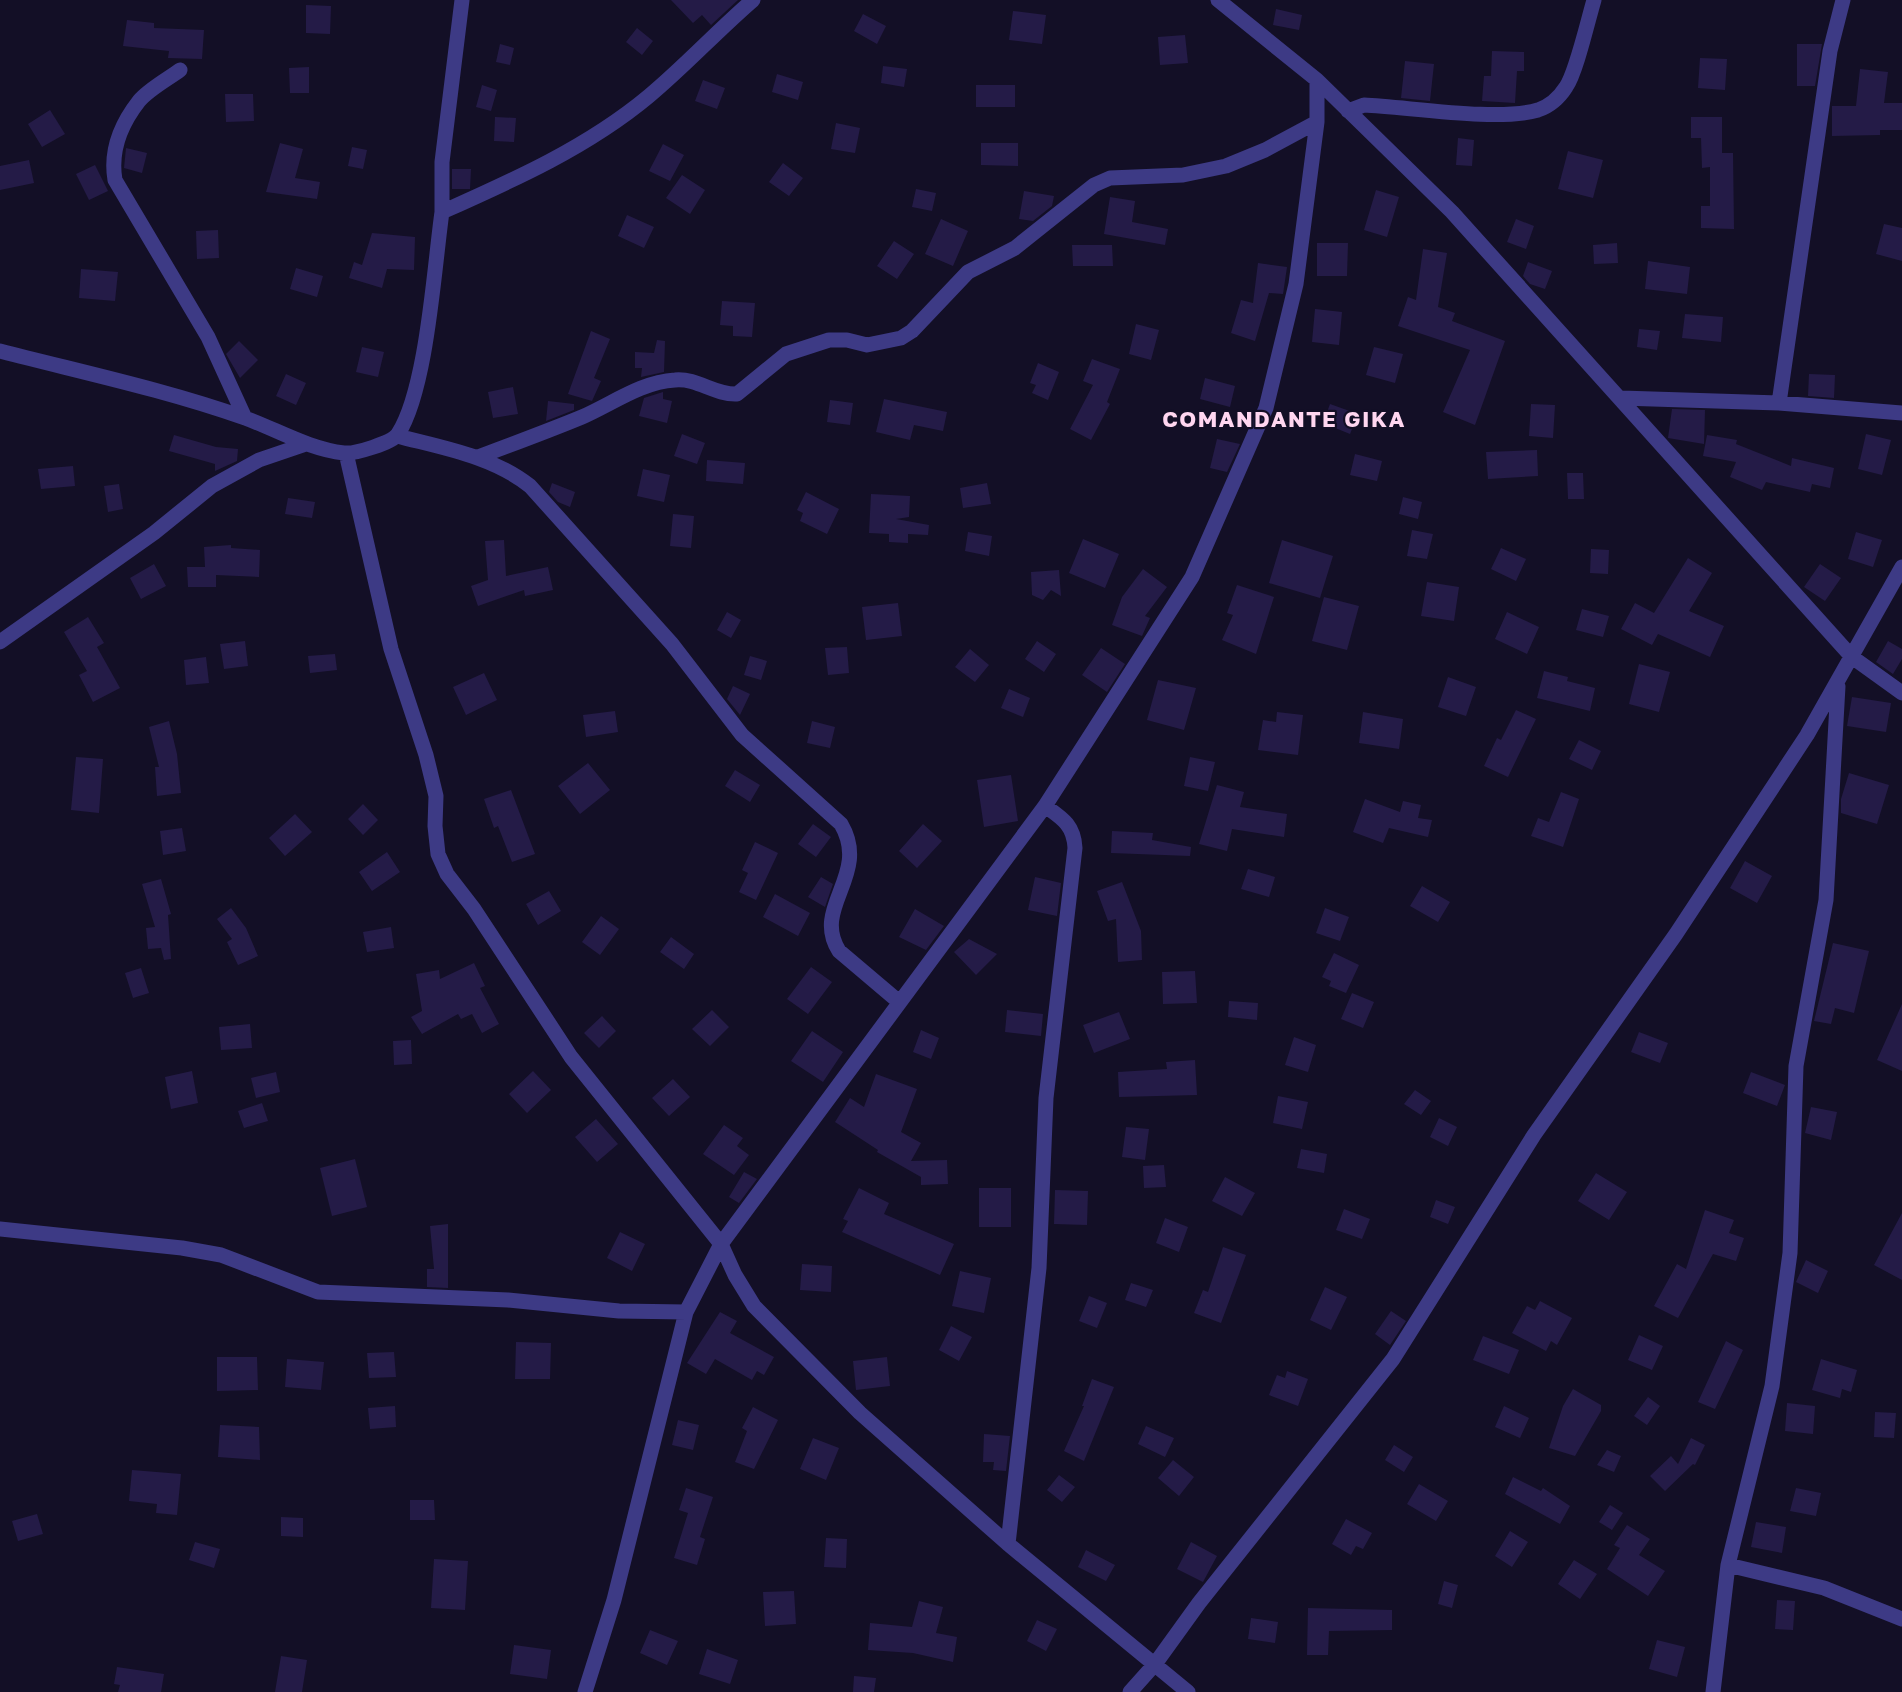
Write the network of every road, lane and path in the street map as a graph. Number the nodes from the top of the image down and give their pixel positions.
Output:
1 (462, 0) edge
2 (753, 0) edge
3 (1218, 0) edge
4 (1594, 0) edge
5 (1844, 0) edge
6 (180, 70) dead end
7 (1317, 80) junction
8 (1348, 111) junction
9 (1317, 122) junction
10 (442, 212) junction
11 (0, 351) edge
12 (1621, 398) junction
13 (1779, 403) junction
14 (1902, 413) edge
15 (245, 418) junction
16 (397, 436) junction
17 (306, 444) junction
18 (346, 453) junction
19 (478, 457) junction
20 (1902, 567) edge
21 (0, 642) edge
22 (1852, 657) junction
23 (1839, 683) junction
24 (1902, 693) edge
25 (1045, 806) junction
26 (898, 1001) junction
27 (0, 1229) edge
28 (721, 1244) junction
29 (686, 1312) junction
30 (1008, 1544) junction
31 (1728, 1565) junction
32 (1902, 1619) edge
33 (1155, 1664) junction
34 (585, 1692) edge
35 (1130, 1692) edge
36 (1188, 1692) edge
37 (1713, 1692) edge

1 - 10 street
2 - 10 street
3 - 7 street
4 - 8 street
5 - 13 street
6 - 15 street
7 - 8 street
7 - 9 street
8 - 12 street
9 - 19 street
9 - 25 street
10 - 16 street
11 - 15 street
12 - 13 street
12 - 22 street
13 - 14 street
15 - 17 street
16 - 18 street
16 - 19 street
17 - 18 street
17 - 21 street
18 - 28 street
19 - 26 street
20 - 22 street
22 - 23 street
22 - 24 street
23 - 31 street
23 - 33 street
25 - 26 street
25 - 30 street
26 - 28 street
27 - 29 street
28 - 29 street
28 - 30 street
29 - 34 street
30 - 33 street
31 - 32 street
31 - 37 street
33 - 35 street
33 - 36 street

